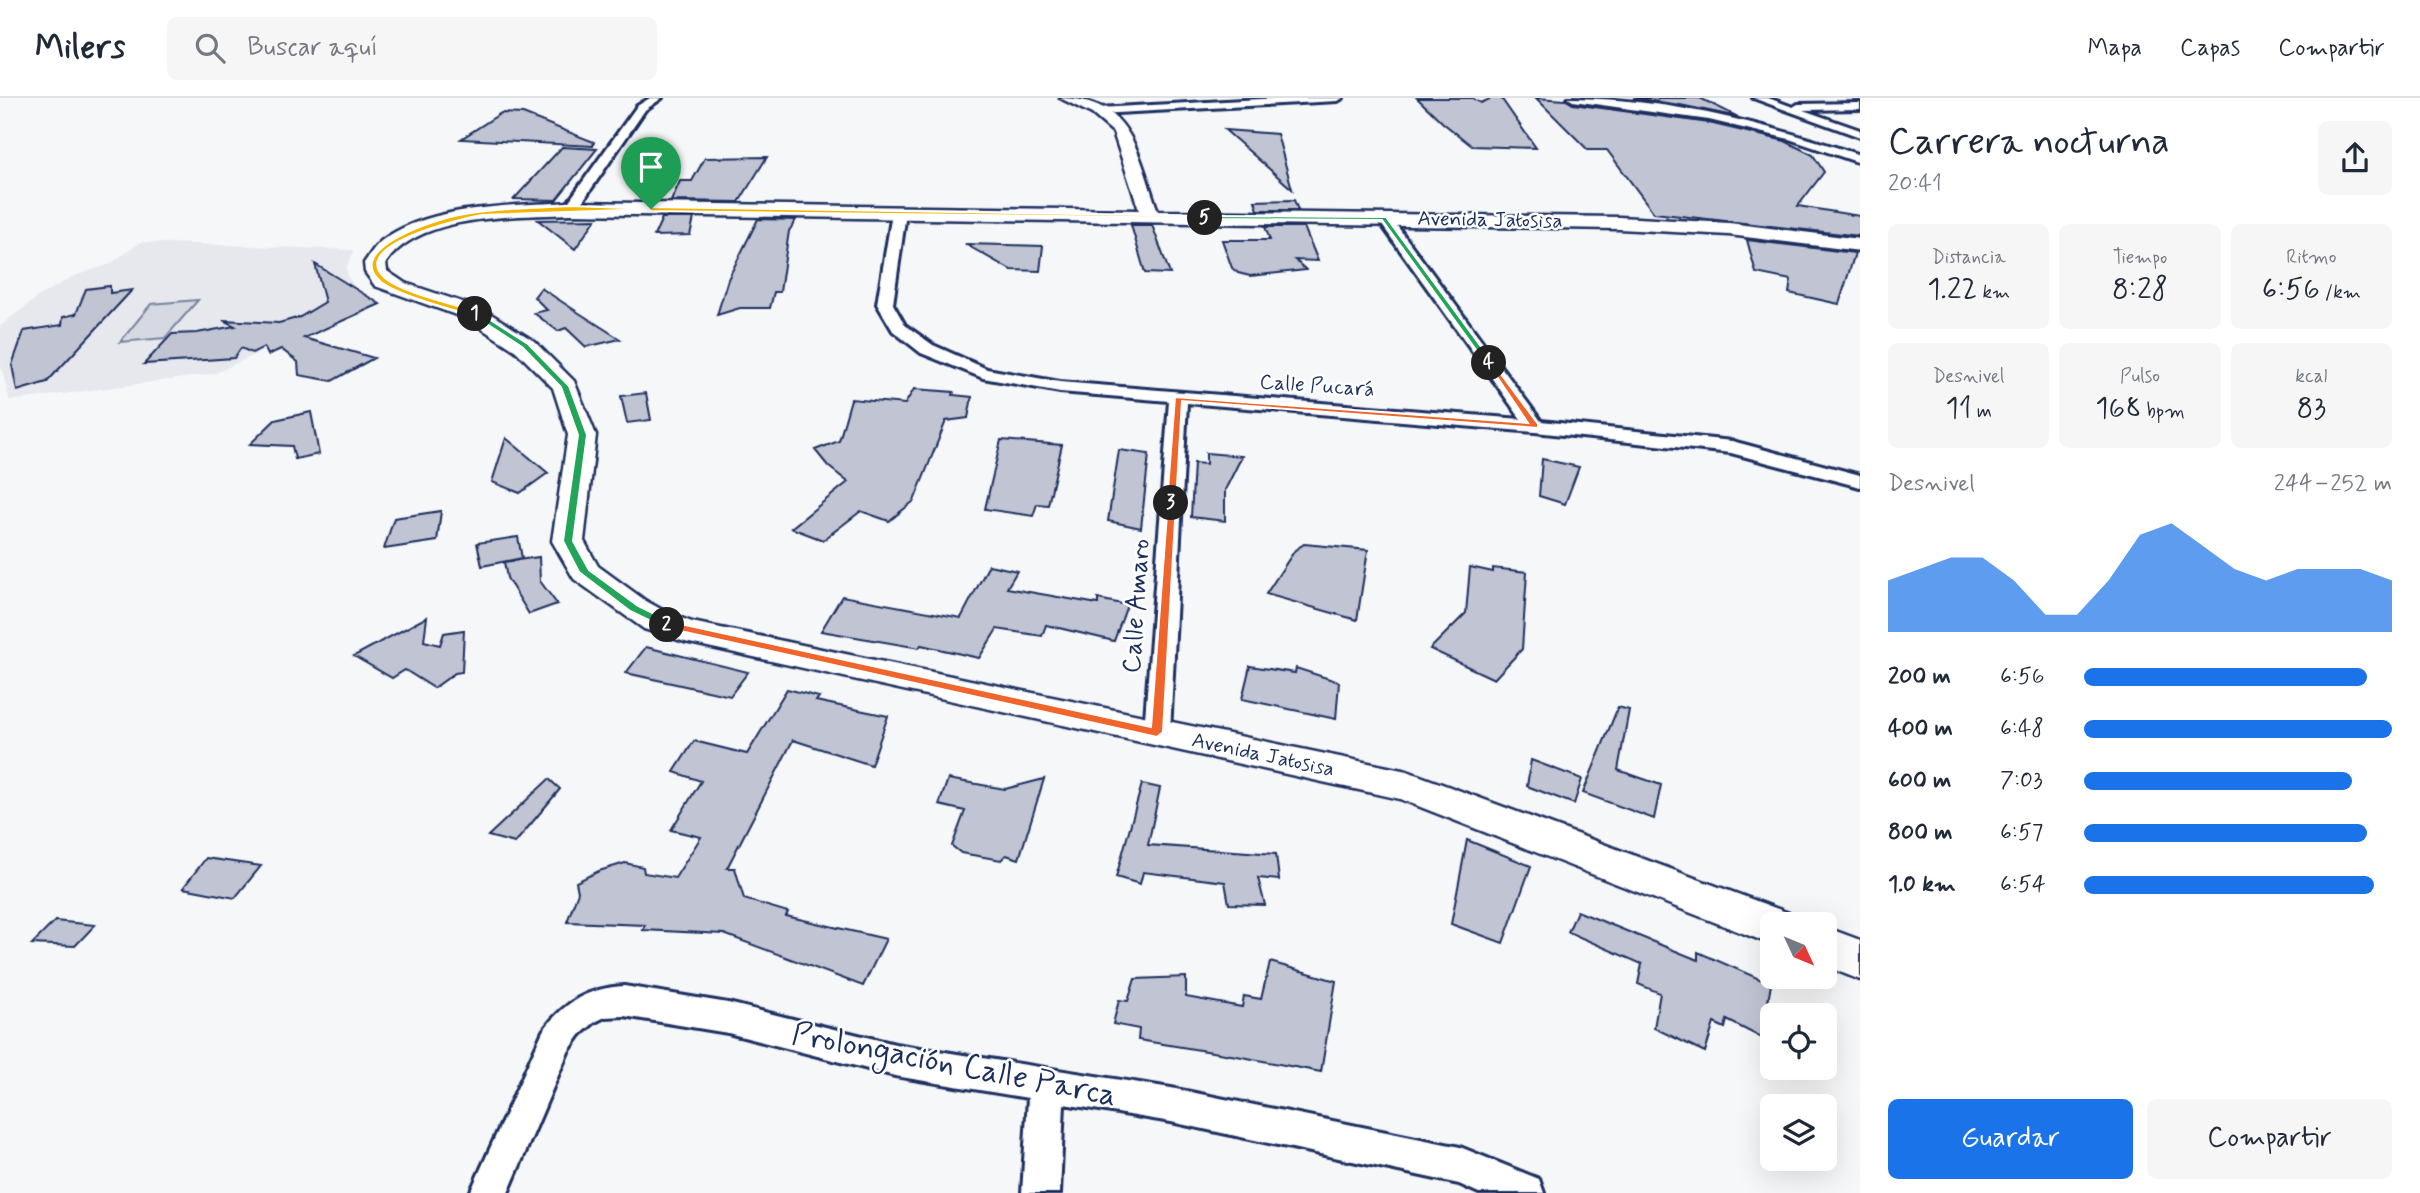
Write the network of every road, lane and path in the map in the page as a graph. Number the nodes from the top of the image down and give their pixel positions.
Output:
1 (657, 98) edge
2 (1068, 98) edge
3 (1338, 98) edge
4 (1573, 98) edge
5 (1758, 98) edge
6 (1860, 106) edge
7 (1781, 107) junction
8 (1098, 111) junction
9 (1860, 134) edge
10 (1860, 159) edge
11 (571, 208) junction
12 (899, 213) junction
13 (1151, 217) junction
14 (1384, 218) junction
15 (1860, 245) edge
16 (1178, 398) junction
17 (1535, 426) junction
18 (1860, 481) edge
19 (1157, 732) junction
20 (1760, 921) edge
21 (1838, 951) edge
22 (1860, 960) edge
23 (1047, 1085) junction
24 (489, 1193) edge
25 (1041, 1193) edge
26 (1525, 1193) edge

1 - 11 street
2 - 8 street
3 - 8 street
4 - 10 street
5 - 7 street
6 - 7 street
7 - 9 street
8 - 13 street
11 - 12 street, Avenida Jatosisa
11 - 19 street, Avenida Jatosisa
12 - 13 street, Avenida Jatosisa
12 - 16 street, Calle Pucará
13 - 14 street, Avenida Jatosisa
14 - 15 street, Avenida Jatosisa
14 - 17 street
16 - 17 street, Calle Pucará
16 - 19 street, Calle Amaro
17 - 18 street, Calle Pucará
19 - 20 street, Avenida Jatosisa
21 - 22 street
23 - 24 street, Prolongación Calle Parca
23 - 25 street
23 - 26 street, Prolongación Calle Parca

